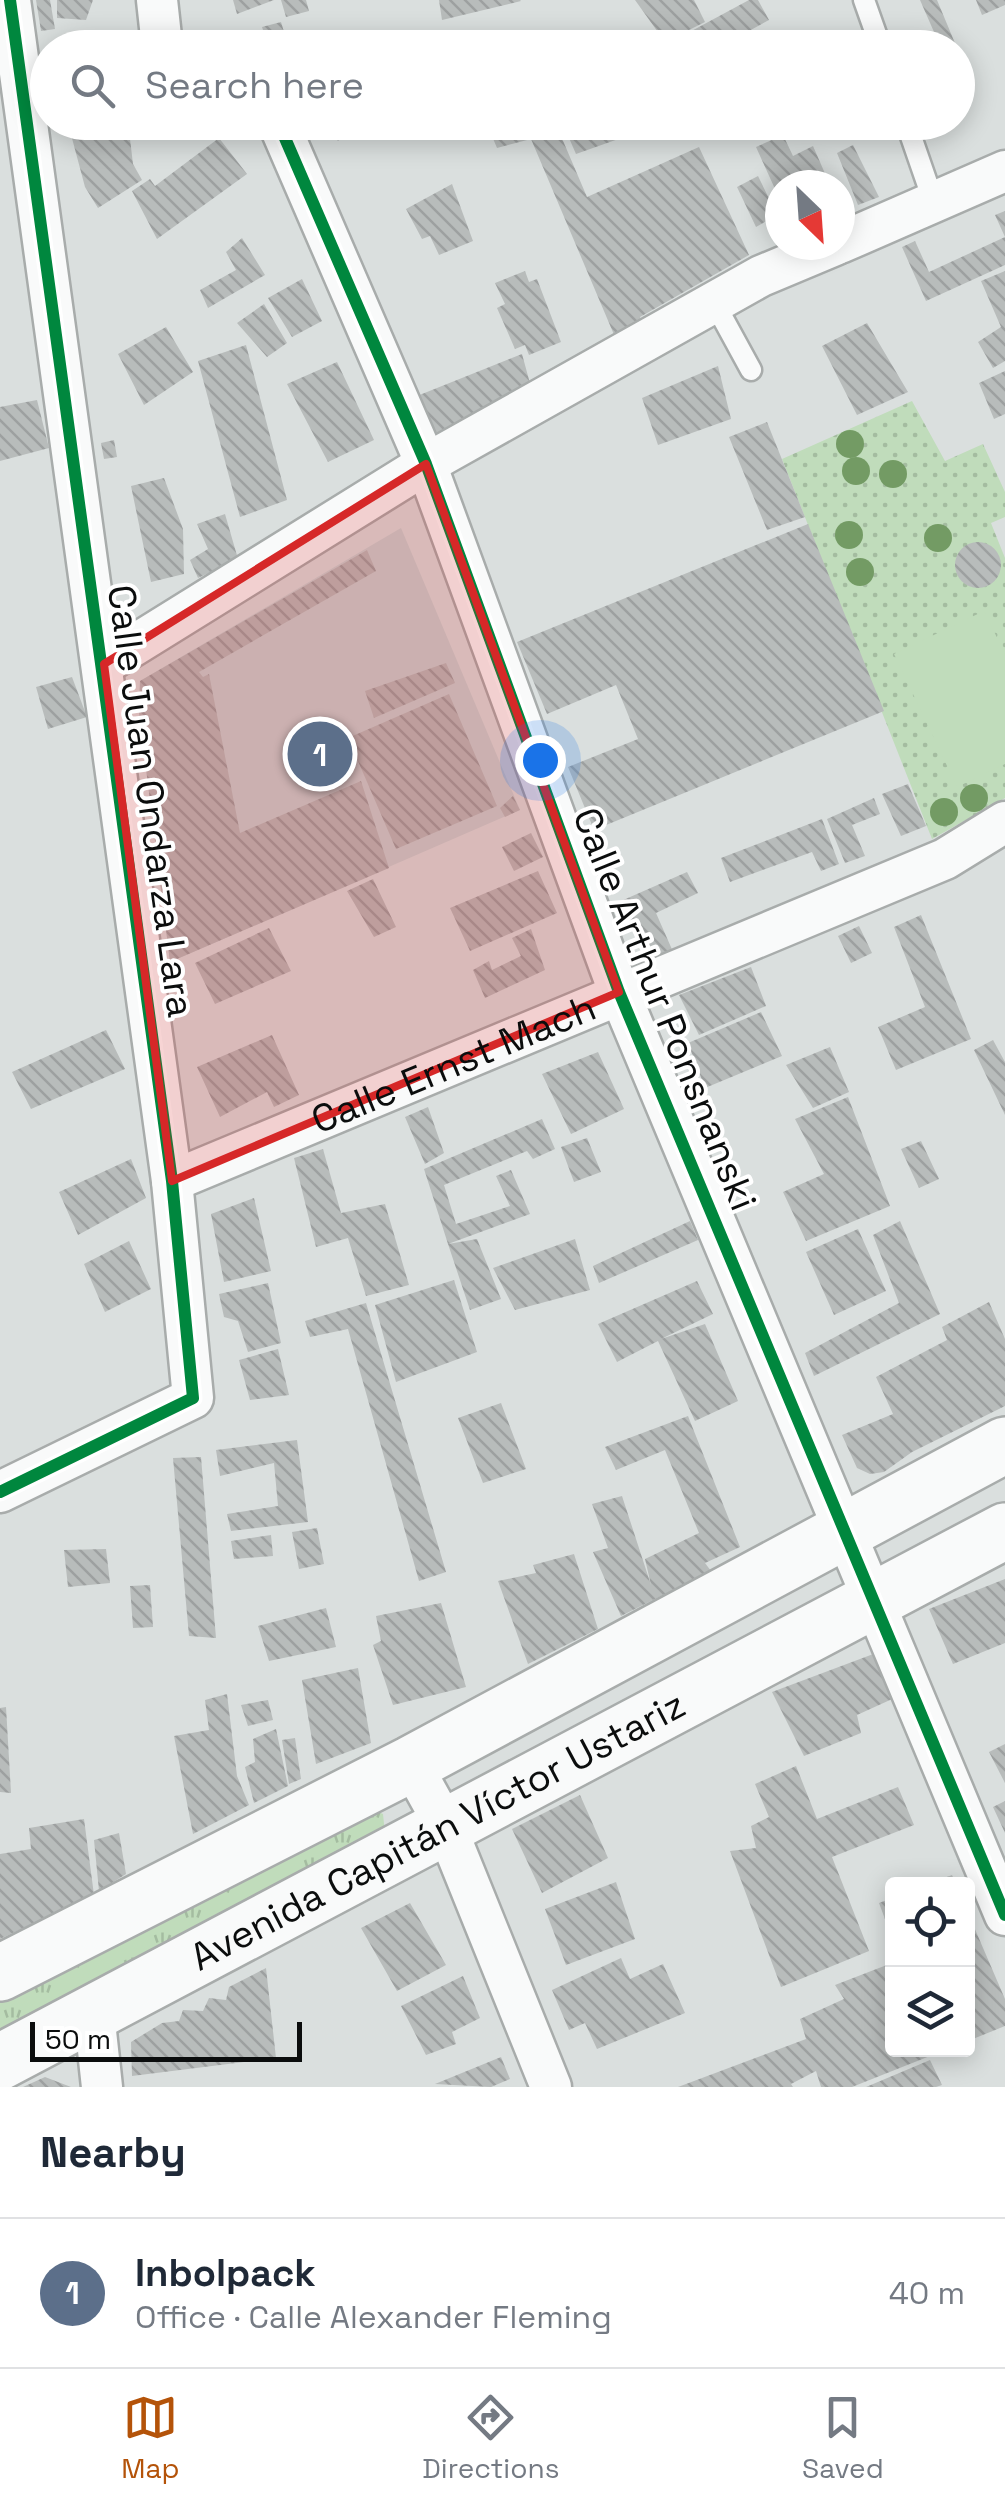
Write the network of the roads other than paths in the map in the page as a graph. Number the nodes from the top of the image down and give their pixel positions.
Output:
1 (10, 0) edge
2 (157, 0) edge
3 (864, 0) edge
4 (160, 30) edge
5 (874, 30) edge
6 (22, 74) edge
7 (30, 132) edge
8 (31, 140) edge
9 (286, 140) edge
10 (912, 140) edge
11 (1005, 171) edge
12 (934, 203) junction
13 (855, 236) edge
14 (800, 260) edge
15 (715, 304) junction
16 (751, 370) dead end
17 (426, 464) junction
18 (104, 664) junction
19 (1005, 822) edge
20 (620, 992) junction
21 (172, 1182) junction
22 (1005, 1445) edge
23 (0, 1492) edge
24 (847, 1531) junction
25 (1005, 1531) edge
26 (876, 1602) junction
27 (411, 1764) junction
28 (446, 1827) junction
29 (1005, 1915) edge
30 (0, 1973) edge
31 (94, 2013) junction
32 (0, 2062) edge
33 (102, 2087) edge
34 (551, 2087) edge

1 - 6 street, Calle Juan Ondarza Lara
2 - 4 street
3 - 5 lane
6 - 7 street, Calle Juan Ondarza Lara
8 - 18 street, Calle Juan Ondarza Lara
9 - 17 street, Calle Arthur Ponsnanski
10 - 12 lane
11 - 12 street
12 - 13 street
14 - 15 street
15 - 16 lane
15 - 17 street
17 - 18 street
17 - 20 street, Calle Arthur Ponsnanski
18 - 21 street, Calle Juan Ondarza Lara
19 - 20 street, Calle Ernst Mach
20 - 21 street, Calle Ernst Mach
20 - 24 street, Calle Arthur Ponsnanski
21 - 23 street, Calle Juan Ondarza Lara
22 - 24 main road, Avenida Capitán Víctor Ustariz
24 - 26 street, Calle Arthur Ponsnanski
24 - 27 main road, Avenida Capitán Víctor Ustariz
25 - 26 main road, Avenida Capitán Víctor Ustariz
26 - 28 main road, Avenida Capitán Víctor Ustariz
26 - 29 street, Calle Arthur Ponsnanski
27 - 28 street
27 - 30 main road, Avenida Capitán Víctor Ustariz
28 - 31 main road, Avenida Capitán Víctor Ustariz
28 - 34 street
31 - 32 main road, Avenida Capitán Víctor Ustariz
31 - 33 street

